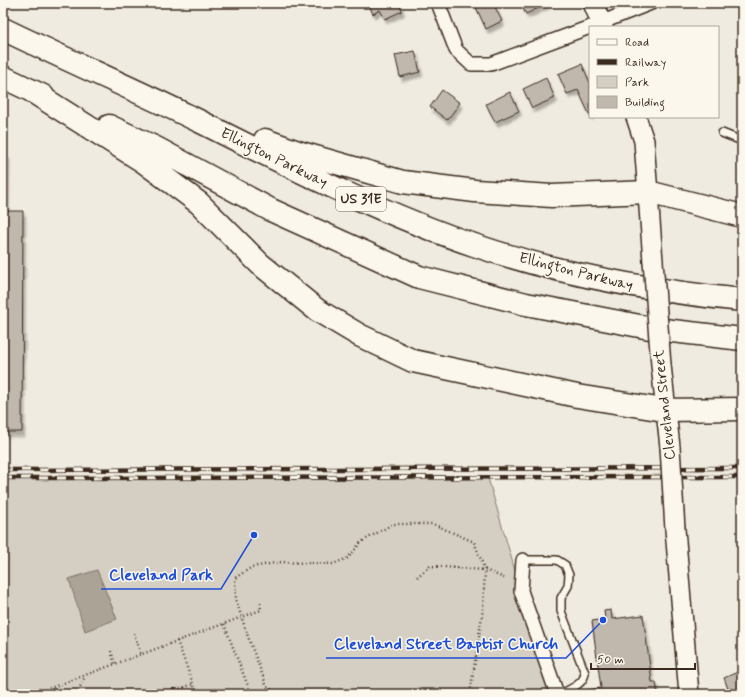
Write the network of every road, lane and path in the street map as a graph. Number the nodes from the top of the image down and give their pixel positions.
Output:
1 (438, 3) edge
2 (593, 3) edge
3 (651, 3) edge
4 (596, 26) edge
5 (3, 29) edge
6 (589, 29) edge
7 (3, 77) edge
8 (30, 90) junction
9 (167, 106) junction
10 (636, 118) edge
11 (722, 132) dead end
12 (742, 141) edge
13 (648, 192) junction
14 (742, 216) edge
15 (742, 300) edge
16 (742, 339) edge
17 (742, 409) edge
18 (664, 410) junction
19 (523, 560) joint
20 (485, 570) junction
21 (417, 577) dead end
22 (504, 578) dead end
23 (260, 602) dead end
24 (242, 617) junction
25 (224, 624) junction
26 (134, 633) dead end
27 (177, 641) junction
28 (111, 651) dead end
29 (141, 655) junction
30 (115, 664) junction
31 (85, 675) junction
32 (193, 684) junction
33 (184, 687) junction
34 (180, 689) dead end
35 (34, 694) edge
36 (77, 694) edge
37 (187, 694) edge
38 (197, 694) edge
39 (251, 694) edge
40 (278, 694) edge
41 (470, 694) edge
42 (556, 694) edge
43 (560, 694) edge
44 (689, 694) edge

1 - 6 street
2 - 4 main road
3 - 4 street
5 - 9 highway, Ellington Parkway / US 31E
7 - 8 highway
8 - 16 highway
8 - 18 highway
9 - 13 highway
9 - 15 highway, Ellington Parkway / US 31E
10 - 13 main road, Cleveland Street
11 - 12 lane
13 - 14 highway
13 - 18 main road, Cleveland Street, bridge
17 - 18 highway
18 - 44 main road, Cleveland Street, bridge
19 - 42 street
19 - 43 lane
20 - 21 path
20 - 22 path
20 - 24 path
20 - 41 path
23 - 24 path
24 - 25 path
24 - 40 path
25 - 27 path
25 - 39 path
26 - 29 path
27 - 29 path
27 - 32 path
28 - 30 path
29 - 30 path
30 - 31 path
31 - 35 path
31 - 36 path
32 - 33 path
32 - 38 path
33 - 34 path
33 - 37 path

